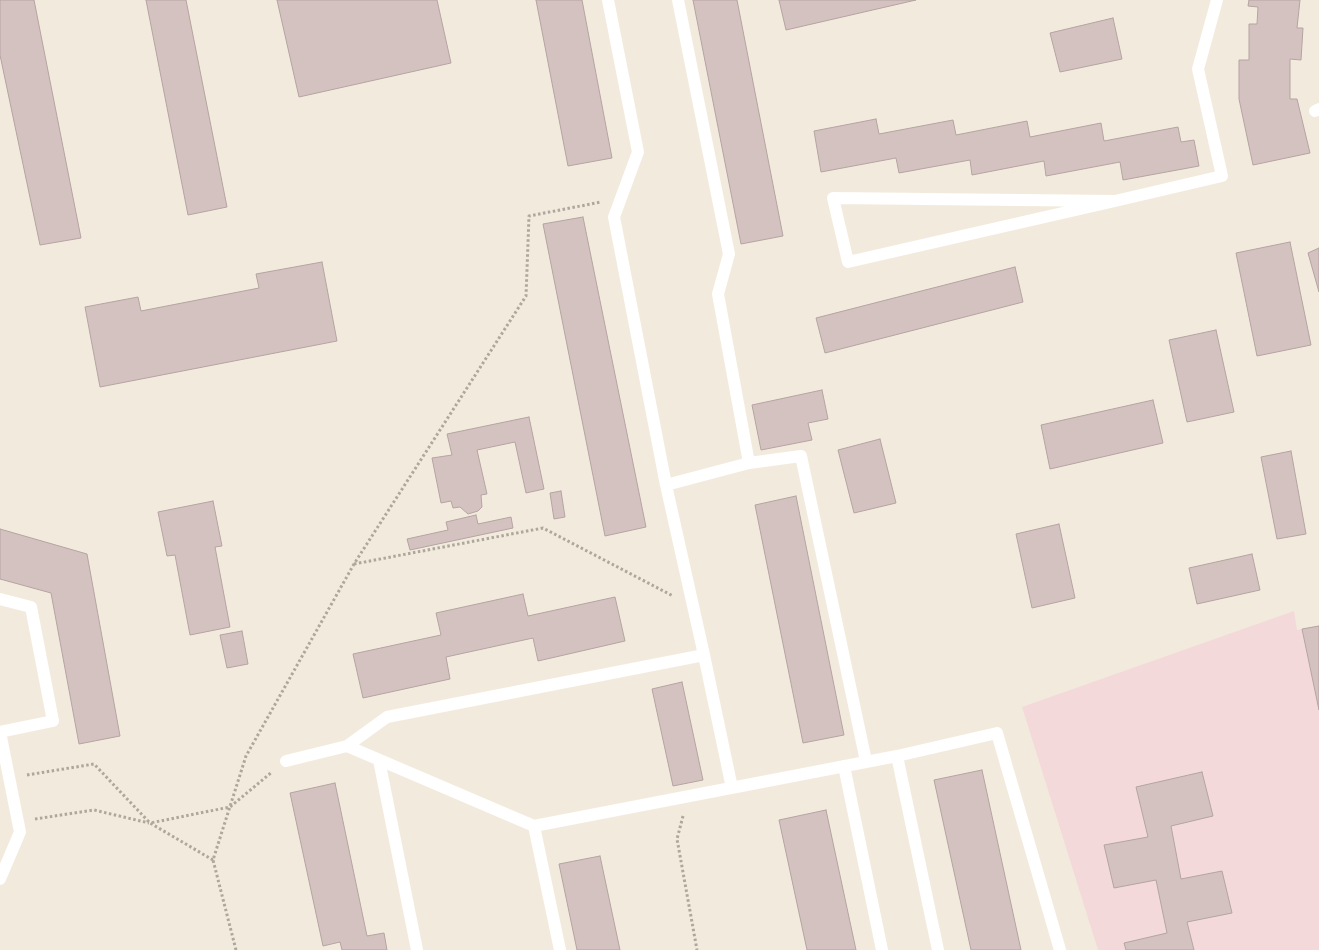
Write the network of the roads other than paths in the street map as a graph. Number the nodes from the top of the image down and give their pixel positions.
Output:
1 (608, 0) edge
2 (678, 0) edge
3 (1217, 0) edge
4 (1116, 201) junction
5 (749, 463) junction
6 (666, 485) junction
7 (0, 599) edge
8 (704, 655) junction
9 (347, 746) junction
10 (897, 756) junction
11 (379, 760) junction
12 (286, 761) road end
13 (866, 761) junction
14 (844, 766) junction
15 (732, 788) junction
16 (534, 826) junction
17 (0, 879) edge
18 (418, 950) edge
19 (560, 950) edge
20 (882, 950) edge
21 (938, 950) edge
22 (1060, 950) edge

1 - 6 lane
2 - 5 lane
3 - 4 lane
4 - 4 lane
5 - 6 lane
5 - 13 lane
6 - 8 lane
7 - 17 lane
8 - 9 lane
8 - 15 lane
9 - 11 lane
9 - 12 lane
10 - 13 lane
10 - 21 lane
10 - 22 lane
11 - 16 lane
11 - 18 lane
13 - 14 lane
14 - 15 lane
14 - 20 lane
15 - 16 lane
16 - 19 lane

